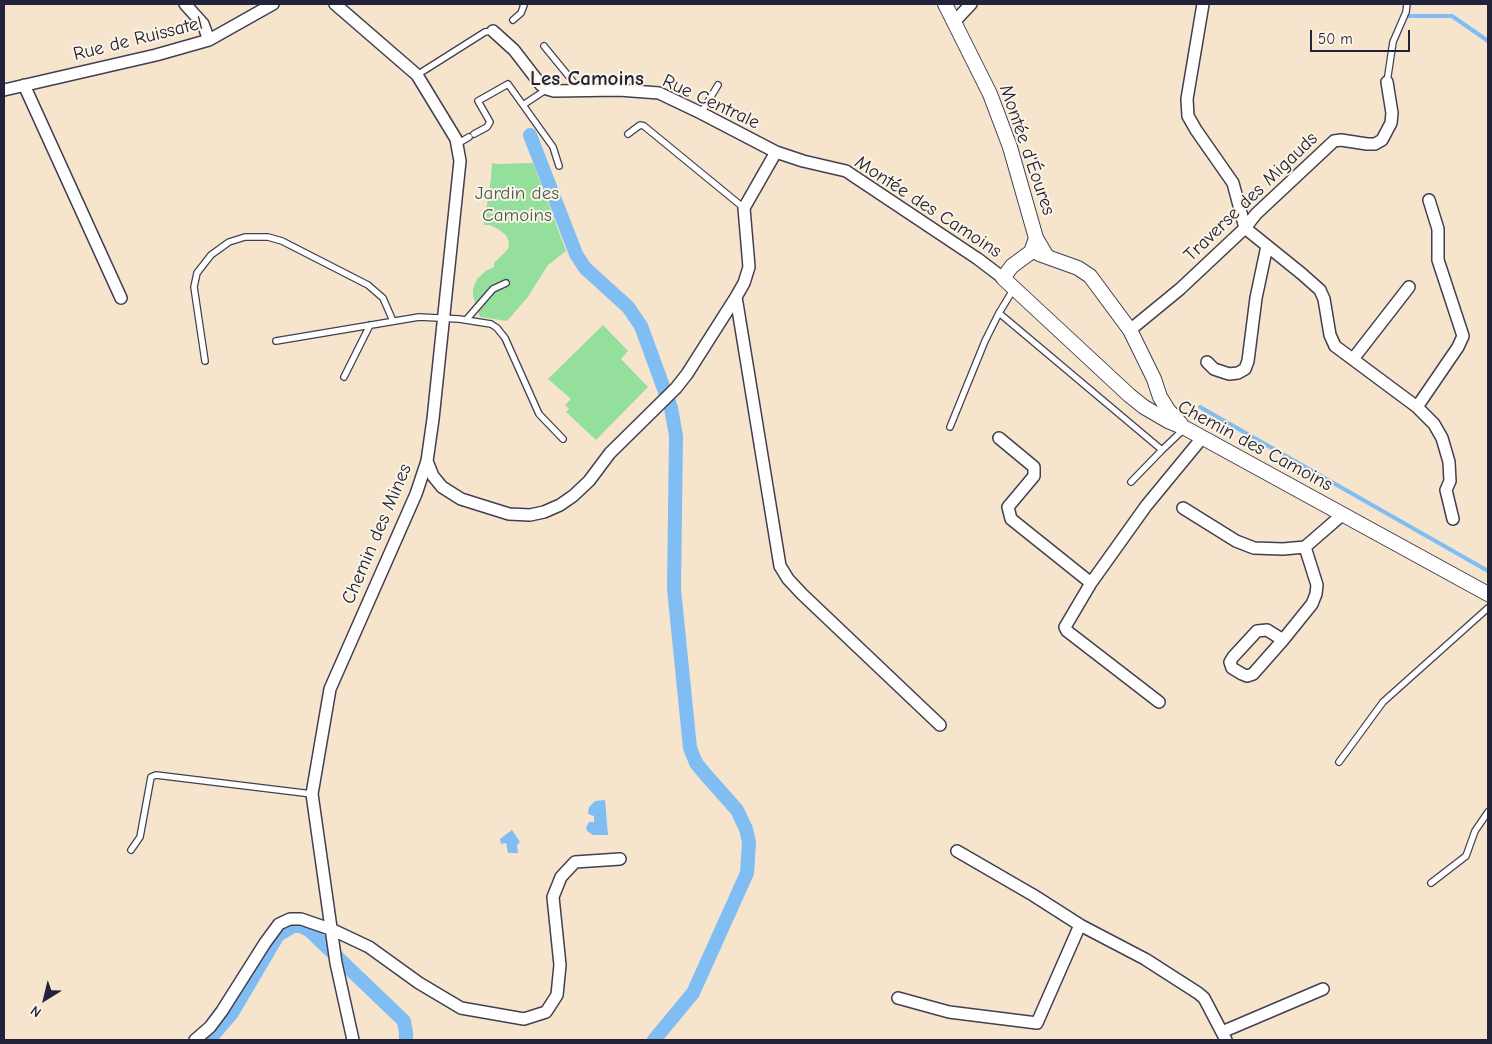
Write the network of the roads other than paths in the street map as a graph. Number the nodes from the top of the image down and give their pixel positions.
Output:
1 (185, 4) edge
2 (273, 4) edge
3 (335, 4) edge
4 (523, 4) edge
5 (945, 4) edge
6 (971, 4) edge
7 (1203, 4) edge
8 (1408, 4) edge
9 (514, 20) dead end
10 (954, 21) junction
11 (493, 31) joint
12 (209, 40) junction
13 (544, 46) dead end
14 (417, 75) junction
15 (1388, 82) joint
16 (24, 85) junction
17 (718, 86) dead end
18 (547, 89) junction
19 (4, 90) edge
20 (580, 90) junction
21 (523, 105) junction
22 (702, 113) junction
23 (628, 134) dead end
24 (457, 144) junction
25 (776, 152) junction
26 (559, 166) dead end
27 (1429, 200) dead end
28 (744, 208) junction
29 (1245, 228) junction
30 (1036, 238) junction
31 (1267, 246) junction
32 (1031, 252) junction
33 (1046, 255) junction
34 (1002, 278) junction
35 (506, 283) dead end
36 (1408, 286) dead end
37 (1015, 288) junction
38 (736, 297) junction
39 (120, 298) dead end
40 (999, 313) junction
41 (443, 318) junction
42 (466, 320) junction
43 (393, 321) junction
44 (370, 325) junction
45 (1130, 330) junction
46 (276, 341) dead end
47 (1353, 359) junction
48 (205, 361) dead end
49 (1207, 362) dead end
50 (344, 377) dead end
51 (1160, 397) junction
52 (1144, 407) junction
53 (1417, 407) junction
54 (950, 427) dead end
55 (1185, 428) junction
56 (999, 438) dead end
57 (1202, 438) junction
58 (563, 439) dead end
59 (1162, 450) junction
60 (426, 461) junction
61 (1131, 482) dead end
62 (1183, 508) dead end
63 (1343, 514) junction
64 (1453, 518) dead end
65 (1305, 547) junction
66 (1092, 583) junction
67 (1488, 594) edge
68 (1488, 608) edge
69 (1283, 640) junction
70 (1159, 702) dead end
71 (940, 725) dead end
72 (1339, 762) dead end
73 (312, 794) junction
74 (1488, 812) edge
75 (132, 850) dead end
76 (957, 851) dead end
77 (620, 859) dead end
78 (1431, 882) dead end
79 (1080, 925) junction
80 (332, 930) junction
81 (1323, 989) dead end
82 (898, 998) dead end
83 (1224, 1036) edge
84 (351, 1039) edge
85 (195, 1040) edge

1 - 12 street
2 - 12 street, Rue de Ruissatel
3 - 14 street, Chemin des Mines
4 - 9 lane
5 - 10 street, Montée d'Éoures
6 - 10 street
7 - 29 street
8 - 15 lane
10 - 30 street, Montée d'Éoures
11 - 14 lane
11 - 18 street
12 - 16 street, Rue de Ruissatel
13 - 20 lane
14 - 24 street, Chemin des Mines
15 - 29 street, Traverse des Migauds
16 - 19 street, Rue de Ruissatel
16 - 39 street
17 - 22 lane
18 - 20 street, Rue Centrale
18 - 21 lane
20 - 22 street, Rue Centrale
21 - 24 lane
21 - 26 lane
22 - 25 street, Rue Centrale
23 - 28 lane
24 - 41 street, Chemin des Mines
25 - 28 street
25 - 34 street, Montée des Camoins
27 - 53 street
28 - 38 street
29 - 31 street
29 - 45 street, Traverse des Migauds
30 - 32 street
30 - 33 street, Montée d'Éoures
31 - 47 street
31 - 49 street
32 - 33 street
32 - 34 street
33 - 45 street
34 - 37 street, Chemin des Camoins
35 - 42 lane
36 - 47 street
37 - 40 lane
37 - 52 street, Chemin des Camoins
38 - 60 street
38 - 71 street
40 - 54 lane
40 - 59 lane
41 - 42 lane
41 - 43 lane
41 - 60 street, Chemin des Mines
42 - 58 lane
43 - 44 lane
43 - 48 lane
44 - 46 lane
44 - 50 lane
45 - 51 street
47 - 53 street
51 - 52 street
51 - 55 street
52 - 55 street, Chemin des Camoins
53 - 64 street
55 - 57 street, Chemin des Camoins
55 - 59 lane
56 - 66 street
57 - 63 street, Chemin des Camoins
57 - 66 street
59 - 61 lane
60 - 73 street, Chemin des Mines
62 - 65 street
63 - 65 street
63 - 67 street, Chemin des Camoins
65 - 69 street
66 - 70 street
68 - 72 lane
69 - 69 street
73 - 75 lane
73 - 80 street, Chemin des Mines
74 - 78 lane
76 - 79 street
77 - 80 street
79 - 82 street
79 - 83 street
80 - 84 street, Chemin des Mines
80 - 85 street
81 - 83 street

